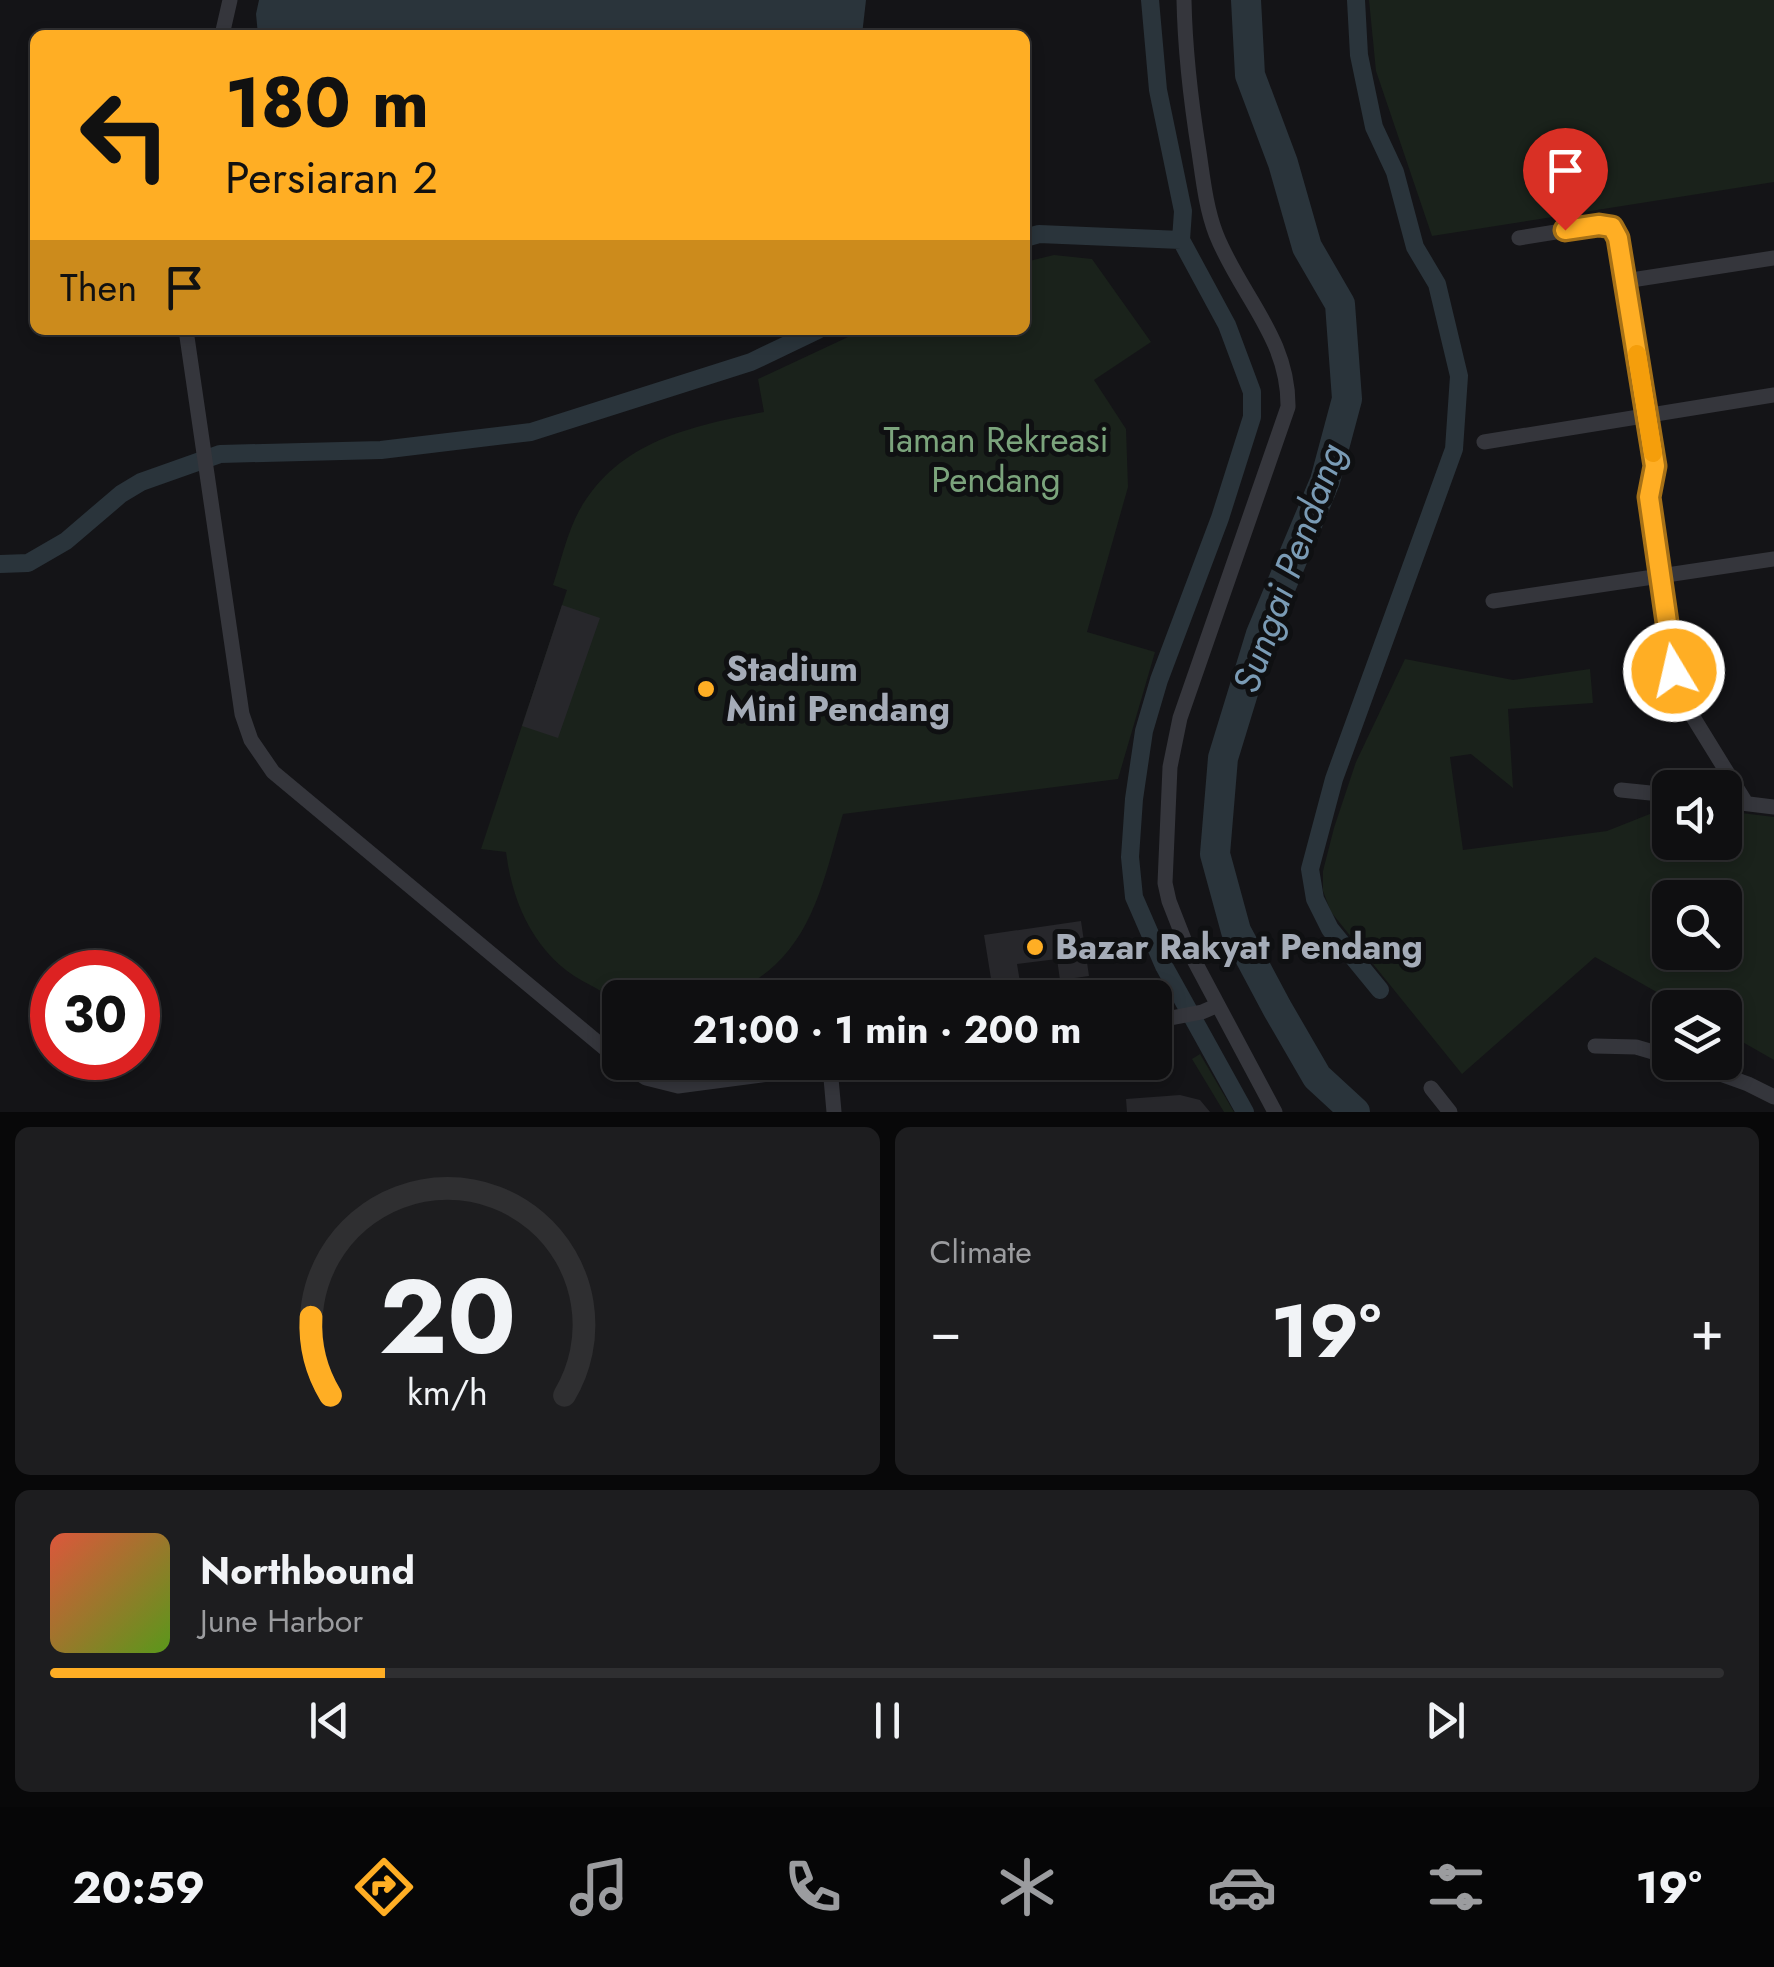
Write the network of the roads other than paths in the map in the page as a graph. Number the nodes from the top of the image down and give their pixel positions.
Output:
1 (230, 0) edge
2 (1184, 0) edge
3 (223, 30) edge
4 (1519, 238) dead end
5 (1774, 258) edge
6 (1625, 281) junction
7 (187, 335) edge
8 (1774, 395) edge
9 (1647, 416) junction
10 (1484, 442) dead end
11 (1774, 560) edge
12 (1660, 576) junction
13 (1493, 600) dead end
14 (1621, 790) dead end
15 (1652, 793) edge
16 (1742, 803) edge
17 (1746, 804) junction
18 (1774, 806) edge
19 (1210, 1009) junction
20 (1172, 1018) edge
21 (602, 1046) edge
22 (1594, 1046) dead end
23 (1652, 1053) edge
24 (654, 1080) edge
25 (726, 1080) edge
26 (831, 1080) edge
27 (1737, 1080) edge
28 (1431, 1088) dead end
29 (1774, 1097) edge
30 (834, 1112) edge
31 (1275, 1112) edge
32 (1450, 1112) edge

1 - 3 street
2 - 19 street
4 - 6 street
5 - 6 street
6 - 9 street
7 - 21 street
8 - 9 street
9 - 10 street
9 - 12 street
11 - 12 street
12 - 13 street
12 - 17 street
14 - 15 street
16 - 17 street
17 - 18 street
19 - 20 street
19 - 31 street
22 - 23 street
24 - 25 street
26 - 30 street
27 - 29 street
28 - 32 street

